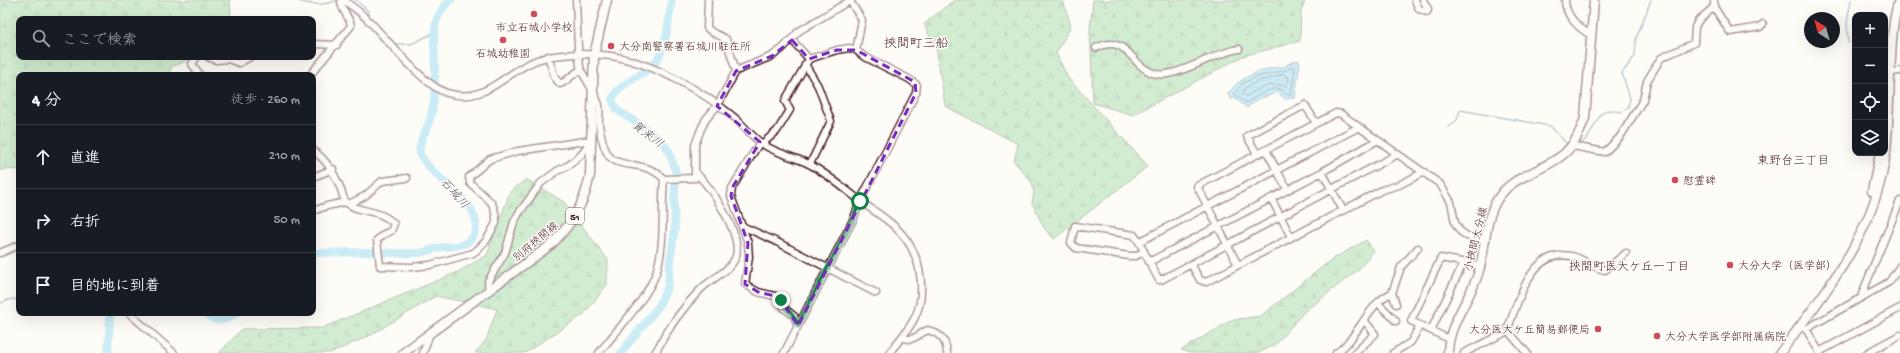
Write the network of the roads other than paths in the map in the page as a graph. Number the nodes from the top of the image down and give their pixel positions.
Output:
1 (344, 0) edge
2 (576, 0) edge
3 (607, 0) edge
4 (708, 0) edge
5 (851, 0) edge
6 (1415, 0) edge
7 (1423, 0) edge
8 (1565, 0) edge
9 (1594, 0) edge
10 (1893, 0) edge
11 (1899, 0) edge
12 (1714, 2) edge
13 (1763, 24) dead end
14 (1591, 35) junction
15 (792, 40) junction
16 (316, 44) edge
17 (337, 45) junction
18 (1096, 48) dead end
19 (1888, 48) edge
20 (1238, 49) dead end
21 (856, 50) junction
22 (580, 55) junction
23 (594, 55) junction
24 (548, 56) junction
25 (809, 59) junction
26 (195, 60) edge
27 (216, 60) edge
28 (228, 60) edge
29 (228, 60) edge
30 (244, 60) edge
31 (805, 64) junction
32 (581, 70) junction
33 (1888, 70) edge
34 (736, 71) junction
35 (1900, 71) edge
36 (198, 72) edge
37 (313, 72) edge
38 (592, 88) junction
39 (718, 106) junction
40 (1316, 123) junction
41 (1359, 127) junction
42 (591, 140) junction
43 (1378, 140) junction
44 (761, 143) junction
45 (1572, 146) junction
46 (1266, 150) junction
47 (316, 152) edge
48 (1257, 154) junction
49 (1398, 154) junction
50 (1879, 156) edge
51 (810, 164) junction
52 (333, 169) junction
53 (1276, 170) junction
54 (1322, 172) junction
55 (1424, 172) junction
56 (696, 173) junction
57 (316, 176) edge
58 (408, 178) dead end
59 (666, 178) junction
60 (1287, 189) junction
61 (1332, 189) junction
62 (1271, 198) junction
63 (860, 201) junction
64 (1900, 201) edge
65 (348, 203) junction
66 (1207, 206) junction
67 (316, 210) edge
68 (1343, 210) junction
69 (1280, 217) junction
70 (742, 226) junction
71 (1218, 226) junction
72 (1291, 237) junction
73 (1486, 240) junction
74 (1139, 242) junction
75 (1227, 245) junction
76 (16, 246) edge
77 (1418, 248) dead end
78 (1143, 252) junction
79 (0, 253) edge
80 (1626, 253) dead end
81 (1149, 262) junction
82 (1464, 262) junction
83 (1191, 264) junction
84 (1238, 265) junction
85 (1481, 266) junction
86 (1900, 267) edge
87 (827, 269) junction
88 (489, 291) junction
89 (876, 293) dead end
90 (1392, 293) junction
91 (1863, 297) junction
92 (1379, 304) junction
93 (1396, 304) dead end
94 (1900, 308) edge
95 (132, 316) edge
96 (1364, 320) junction
97 (1396, 321) dead end
98 (1420, 325) junction
99 (798, 326) junction
100 (1431, 330) junction
101 (1508, 331) junction
102 (430, 333) junction
103 (1900, 335) edge
104 (902, 337) junction
105 (1449, 339) junction
106 (1339, 352) edge
107 (1819, 352) edge
108 (174, 353) edge
109 (403, 353) edge
110 (423, 353) edge
111 (599, 353) edge
112 (655, 353) edge
113 (784, 353) edge
114 (889, 353) edge
115 (947, 353) edge
116 (1355, 353) edge
117 (1393, 353) edge
118 (1448, 353) edge
119 (1464, 353) edge
120 (1527, 353) edge
121 (1774, 353) edge
122 (1780, 353) edge
123 (1867, 353) edge

1 - 17 street
1 - 24 street
2 - 22 street
3 - 23 main road, 別府挾間線 / 51
4 - 34 street
5 - 15 street
5 - 21 street
6 - 7 street
8 - 14 street
9 - 14 main road, 小挾間大分線
10 - 19 main road
11 - 122 main road
12 - 13 street
12 - 45 street
14 - 45 main road, 小挾間大分線
15 - 25 street
15 - 34 street
16 - 17 street
17 - 37 street
18 - 20 street
21 - 25 street
21 - 63 street
22 - 23 street
22 - 24 street
22 - 32 street
23 - 38 main road, 別府挾間線 / 51
23 - 39 street
24 - 32 street
25 - 31 street
26 - 36 street
27 - 28 street
29 - 30 street
31 - 44 street
31 - 51 street
32 - 38 street
33 - 35 street
34 - 39 street
38 - 42 main road, 別府挾間線 / 51
38 - 59 street
39 - 44 street
39 - 56 street
40 - 41 street
40 - 46 street
40 - 48 street
41 - 43 street
41 - 53 street
42 - 65 street
42 - 88 street
42 - 88 main road, 別府挾間線 / 51
43 - 49 street
43 - 54 street
44 - 51 street
44 - 70 street
45 - 73 main road, 小挾間大分線
46 - 48 street
46 - 53 street
47 - 52 street
48 - 66 street
49 - 55 street
49 - 61 street
50 - 121 main road
51 - 63 street
52 - 57 street
52 - 65 street
53 - 60 street
53 - 66 street
54 - 60 street
54 - 61 street
55 - 68 street
55 - 73 street
56 - 59 street
56 - 112 street
58 - 65 street
59 - 111 street
60 - 62 street
61 - 68 street
61 - 69 street
62 - 69 street
62 - 71 street
63 - 87 street
63 - 104 street
64 - 91 street
65 - 67 street
66 - 71 street
66 - 74 street
68 - 72 street
69 - 72 street
69 - 75 street
70 - 87 street
70 - 99 street
71 - 75 street
71 - 81 street
72 - 84 street
73 - 85 main road, 小挾間大分線
74 - 78 street
74 - 78 street
75 - 83 street
75 - 84 street
76 - 79 street
77 - 90 street
78 - 81 street
80 - 101 street
81 - 83 street
82 - 85 street
82 - 98 street
82 - 100 street
83 - 84 street
85 - 105 main road, 小挾間大分線
86 - 91 street
87 - 89 street
87 - 99 street
88 - 102 main road, 別府挾間線 / 51
90 - 92 street
90 - 93 street
91 - 107 street
92 - 96 street
92 - 97 street
94 - 107 street
95 - 108 street
96 - 106 street
96 - 116 street
98 - 100 street
98 - 117 street
99 - 113 street
100 - 105 street
101 - 119 street
101 - 120 street
102 - 109 main road, 別府挾間線 / 51
102 - 110 street
103 - 123 street
104 - 114 street
104 - 115 street
105 - 118 main road, 小挾間大分線

